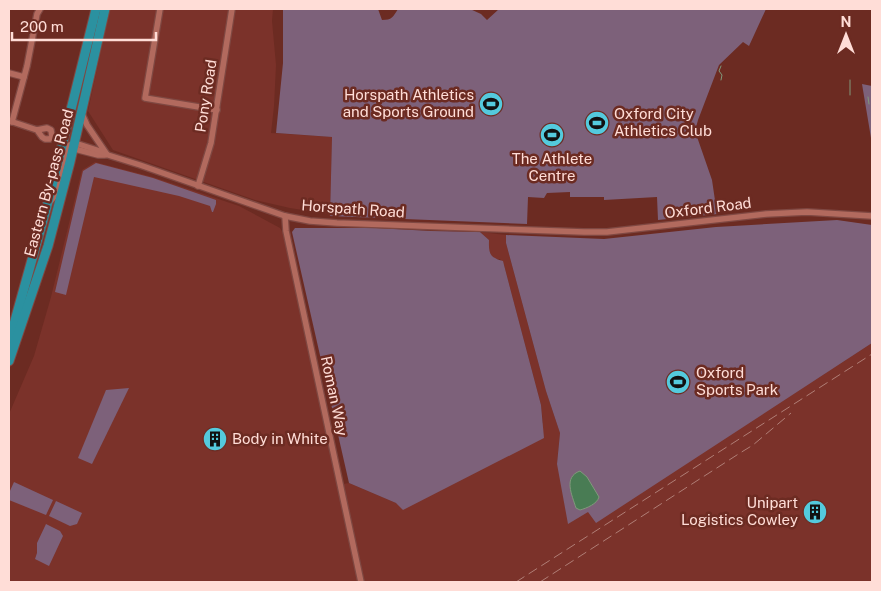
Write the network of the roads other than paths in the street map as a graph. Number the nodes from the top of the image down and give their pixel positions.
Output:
1 (31, 9) edge
2 (96, 9) edge
3 (106, 9) edge
4 (160, 9) edge
5 (232, 9) edge
6 (39, 10) edge
7 (9, 73) edge
8 (24, 77) junction
9 (217, 110) junction
10 (82, 114) junction
11 (11, 121) edge
12 (37, 130) dead end
13 (70, 144) junction
14 (108, 155) junction
15 (198, 186) junction
16 (285, 216) junction
17 (872, 216) edge
18 (548, 231) joint
19 (9, 342) edge
20 (9, 361) edge
21 (361, 582) edge

1 - 6 street
2 - 13 highway, Eastern By-pass Road
3 - 10 highway, Eastern By-pass Road
4 - 9 street
5 - 9 street, Pony Road
6 - 8 street
7 - 8 street
8 - 11 street
9 - 15 street, Pony Road
10 - 13 highway, Eastern By-pass Road
10 - 14 street
11 - 12 street
13 - 14 street, Horspath Road
13 - 19 highway, Eastern By-pass Road
13 - 20 highway, Eastern By-pass Road
14 - 15 street, Horspath Road
15 - 16 street, Horspath Road
16 - 18 street, Horspath Road
16 - 21 street, Roman Way
17 - 18 street, Oxford Road

